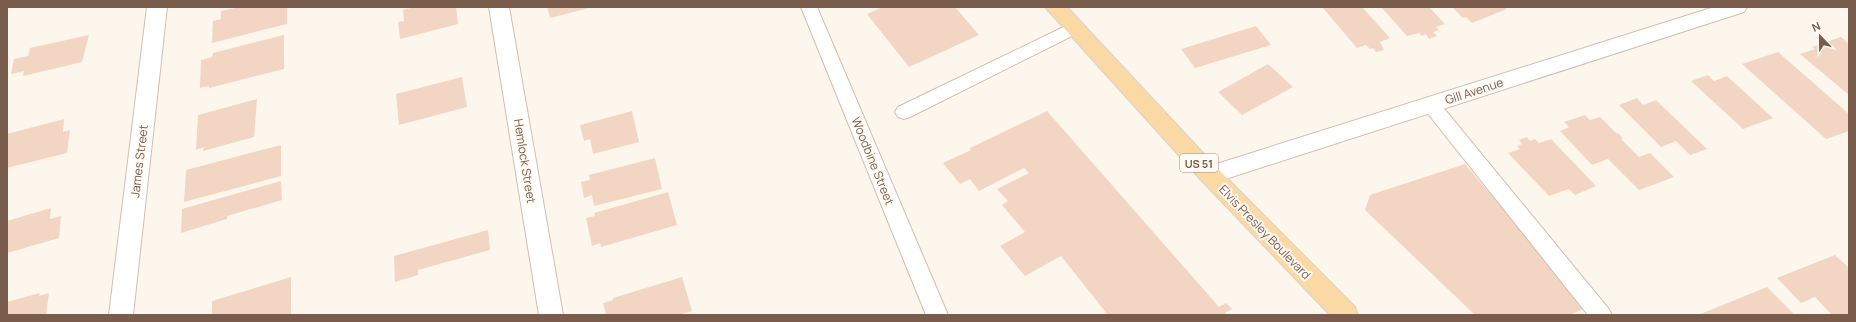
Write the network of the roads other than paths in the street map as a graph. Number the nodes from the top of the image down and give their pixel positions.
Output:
1 (157, 7) edge
2 (499, 7) edge
3 (809, 7) edge
4 (1054, 7) edge
5 (1737, 7) edge
6 (1074, 28) junction
7 (1431, 105) junction
8 (904, 112) dead end
9 (1210, 175) junction
10 (120, 315) edge
11 (551, 315) edge
12 (937, 315) edge
13 (1346, 315) edge
14 (1601, 315) edge

1 - 10 street, James Street
2 - 11 street, Hemlock Street
3 - 12 lane, Woodbine Street
4 - 6 main road, Elvis Presley Boulevard / US 51
5 - 7 street, Gill Avenue
6 - 8 lane
6 - 9 main road, Elvis Presley Boulevard / US 51
7 - 9 street, Gill Avenue
7 - 14 lane
9 - 13 main road, Elvis Presley Boulevard / US 51

